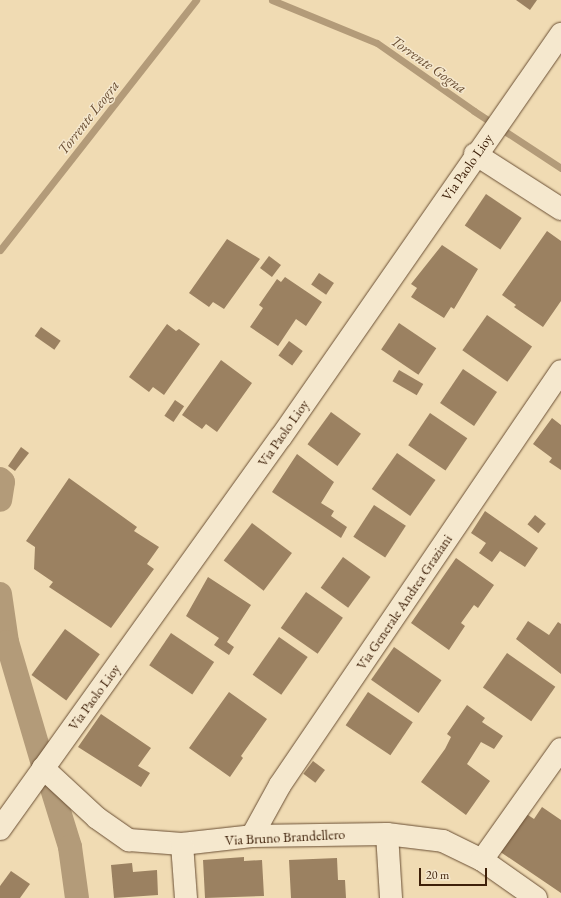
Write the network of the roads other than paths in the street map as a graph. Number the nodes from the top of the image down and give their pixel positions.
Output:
1 (561, 34) edge
2 (481, 146) junction
3 (561, 209) edge
4 (561, 371) edge
5 (561, 749) edge
6 (44, 768) junction
7 (0, 829) edge
8 (387, 834) junction
9 (252, 836) junction
10 (182, 844) junction
11 (482, 860) junction
12 (186, 898) edge
13 (391, 898) edge
14 (536, 898) edge

1 - 2 street, Via Paolo Lioy
2 - 3 street
2 - 6 street, Via Paolo Lioy
4 - 9 street, Via Generale Andrea Graziani
5 - 11 street
6 - 7 street, Via Paolo Lioy
6 - 10 street, Via Bruno Brandellero
8 - 9 street, Via Bruno Brandellero
8 - 11 street, Via Bruno Brandellero
8 - 13 street
9 - 10 street, Via Bruno Brandellero
10 - 12 street
11 - 14 street, Via Bruno Brandellero

